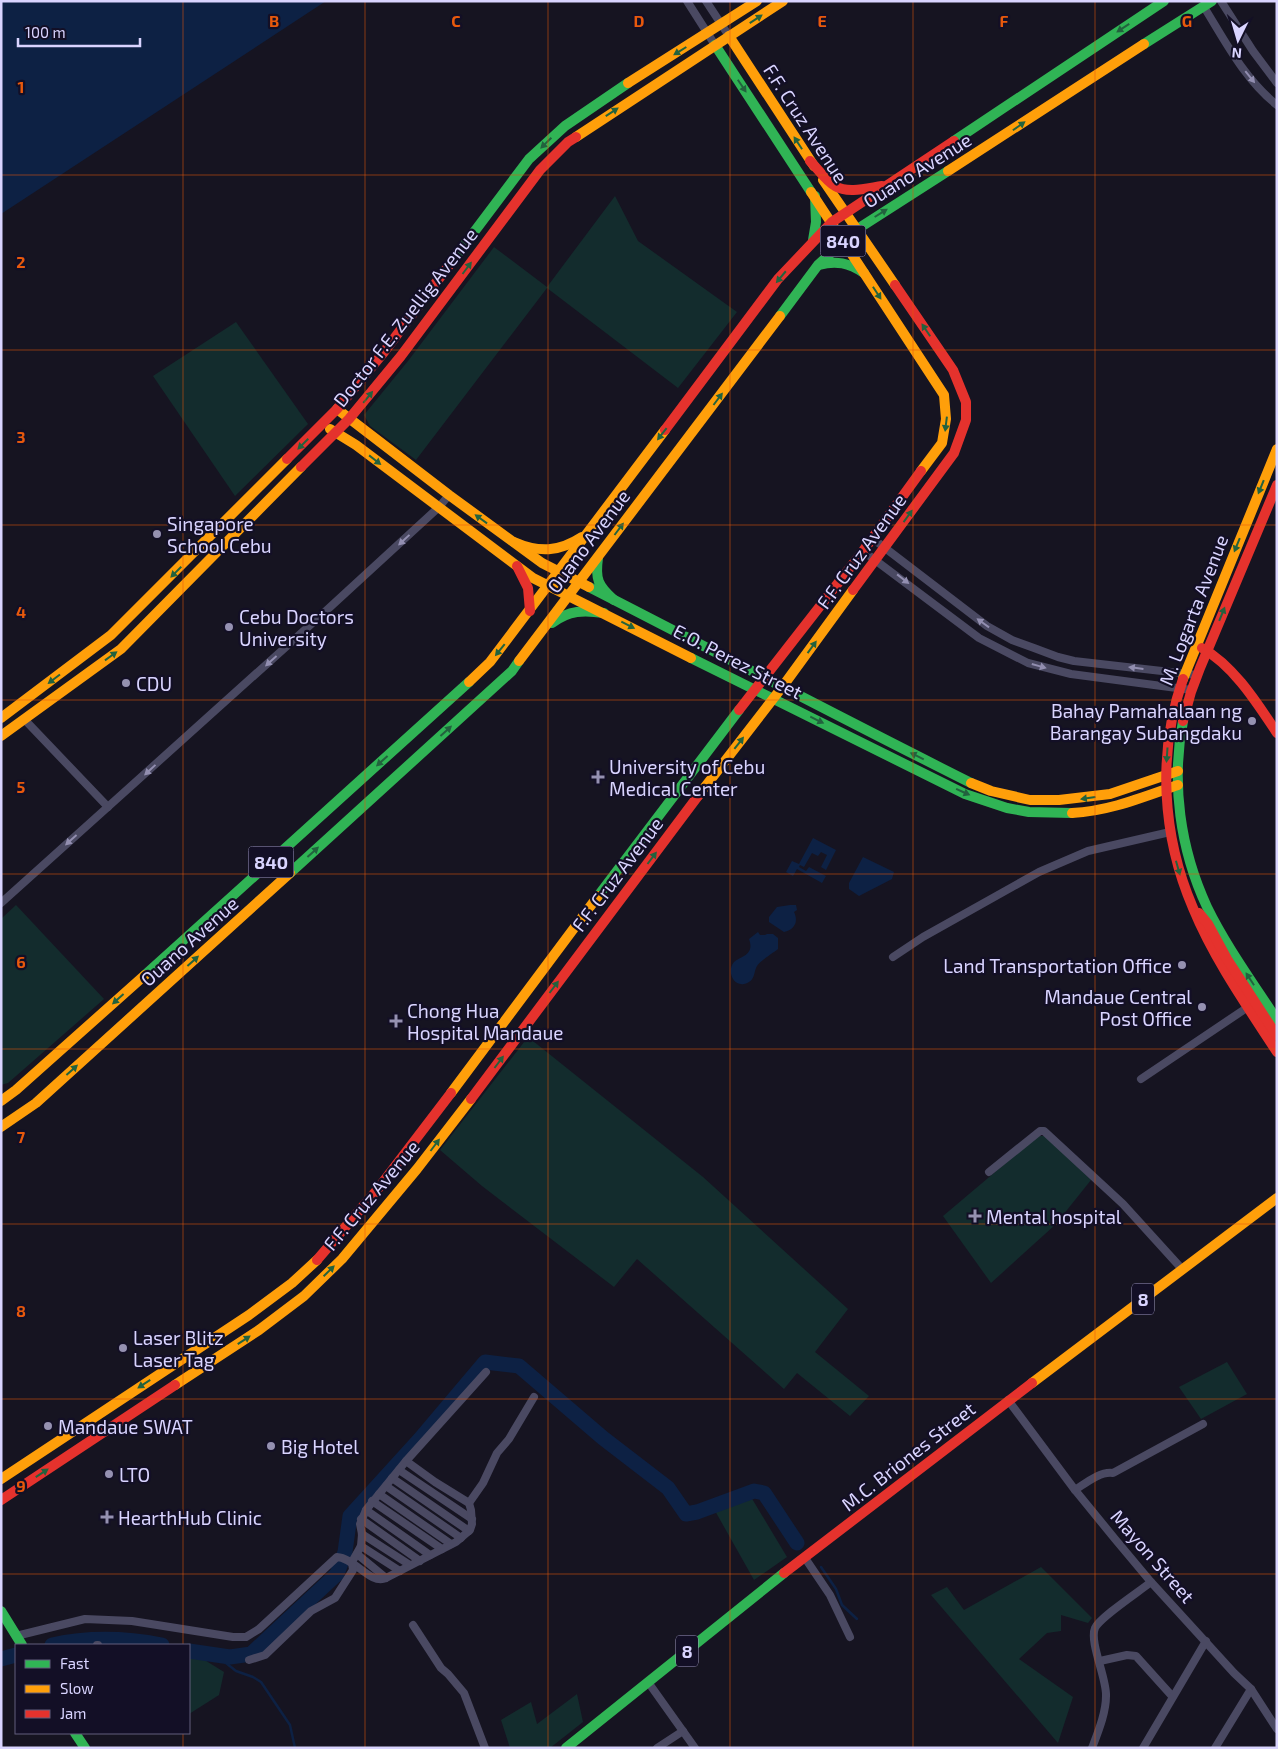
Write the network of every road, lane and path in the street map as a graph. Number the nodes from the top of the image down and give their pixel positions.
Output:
1 (686, 1) edge
2 (706, 1) edge
3 (757, 1) edge
4 (783, 1) edge
5 (1164, 1) edge
6 (1221, 1) edge
7 (1208, 4) edge
8 (721, 25) junction
9 (708, 34) junction
10 (729, 36) junction
11 (715, 45) junction
12 (1277, 82) edge
13 (1277, 106) edge
14 (810, 161) junction
15 (886, 186) junction
16 (815, 196) junction
17 (844, 213) junction
18 (832, 222) junction
19 (856, 230) junction
20 (813, 240) junction
21 (844, 240) junction
22 (818, 265) junction
23 (864, 273) junction
24 (337, 410) junction
25 (349, 418) junction
26 (324, 423) junction
27 (334, 432) junction
28 (1277, 449) edge
29 (1277, 485) edge
30 (449, 495) junction
31 (439, 507) junction
32 (593, 526) junction
33 (872, 538) junction
34 (514, 542) junction
35 (884, 547) junction
36 (863, 551) junction
37 (599, 555) junction
38 (876, 559) junction
39 (517, 566) junction
40 (560, 572) junction
41 (579, 581) junction
42 (549, 586) junction
43 (568, 595) junction
44 (614, 600) junction
45 (530, 611) junction
46 (604, 613) junction
47 (540, 634) junction
48 (1196, 645) junction
49 (1208, 650) junction
50 (1185, 674) junction
51 (1197, 675) junction
52 (764, 677) junction
53 (783, 686) junction
54 (1180, 688) junction
55 (754, 690) junction
56 (1192, 690) junction
57 (773, 699) junction
58 (1, 718) edge
59 (24, 719) junction
60 (1277, 733) edge
61 (1, 736) edge
62 (943, 769) junction
63 (1178, 771) junction
64 (1166, 775) junction
65 (937, 780) junction
66 (1178, 786) junction
67 (1166, 790) junction
68 (339, 800) junction
69 (108, 807) junction
70 (355, 814) junction
71 (1170, 832) junction
72 (1203, 897) junction
73 (1, 902) edge
74 (1190, 902) junction
75 (1208, 924) junction
76 (893, 957) dead end
77 (1248, 1007) junction
78 (1277, 1020) edge
79 (1277, 1036) edge
80 (1277, 1052) edge
81 (1141, 1079) dead end
82 (1, 1101) edge
83 (1, 1127) edge
84 (990, 1172) dead end
85 (1277, 1198) edge
86 (1182, 1269) junction
87 (486, 1372) dead end
88 (534, 1397) dead end
89 (1008, 1400) junction
90 (1204, 1424) dead end
91 (406, 1461) junction
92 (399, 1470) junction
93 (392, 1478) junction
94 (1, 1479) edge
95 (434, 1482) junction
96 (386, 1486) junction
97 (1075, 1490) junction
98 (430, 1491) junction
99 (379, 1494) junction
100 (1, 1500) edge
101 (424, 1500) junction
102 (372, 1501) junction
103 (469, 1504) junction
104 (419, 1509) junction
105 (366, 1510) junction
106 (414, 1518) junction
107 (361, 1519) junction
108 (472, 1520) junction
109 (408, 1526) junction
110 (469, 1531) junction
111 (362, 1534) junction
112 (403, 1535) junction
113 (461, 1538) junction
114 (451, 1544) junction
115 (361, 1546) junction
116 (442, 1549) junction
117 (357, 1554) junction
118 (430, 1555) junction
119 (805, 1558) junction
120 (347, 1559) junction
121 (420, 1560) junction
122 (410, 1565) junction
123 (400, 1571) junction
124 (386, 1578) junction
125 (1151, 1582) junction
126 (1, 1611) edge
127 (413, 1625) dead end
128 (850, 1637) dead end
129 (19, 1641) edge
130 (1206, 1641) junction
131 (249, 1660) dead end
132 (1100, 1661) junction
133 (648, 1682) junction
134 (1251, 1689) junction
135 (1172, 1696) junction
136 (1277, 1728) edge
137 (683, 1731) junction
138 (76, 1734) edge
139 (84, 1748) edge
140 (484, 1748) edge
141 (566, 1748) edge
142 (657, 1748) edge
143 (695, 1748) edge
144 (1092, 1748) edge
145 (1142, 1748) edge
146 (1215, 1748) edge

1 - 9 street, F.F. Cruz Avenue
2 - 8 street, F.F. Cruz Avenue
3 - 8 main road, Doctor F.E. Zuellig Avenue
10 -> 4 main road, Doctor F.E. Zuellig Avenue
5 -> 15 main road, Ouano Avenue / 840
6 - 12 street
7 -> 13 street
19 -> 7 main road, Ouano Avenue / 840
8 - 9 main road, Doctor F.E. Zuellig Avenue
8 - 10 street, F.F. Cruz Avenue
9 - 11 street, F.F. Cruz Avenue
9 -> 24 main road, Doctor F.E. Zuellig Avenue
10 - 11 main road, Doctor F.E. Zuellig Avenue
14 -> 10 main road, F.F. Cruz Avenue
11 -> 16 main road, F.F. Cruz Avenue
25 -> 11 main road, Doctor F.E. Zuellig Avenue
14 - 15 main road
14 - 17 main road, F.F. Cruz Avenue
15 - 17 main road, Ouano Avenue / 840
16 - 18 main road, F.F. Cruz Avenue
16 - 20 main road
17 - 18 main road, Ouano Avenue / 840
17 - 19 main road, F.F. Cruz Avenue
18 - 20 main road, Ouano Avenue / 840
18 - 21 main road, F.F. Cruz Avenue
19 - 21 main road, Ouano Avenue / 840
35 -> 19 main road, F.F. Cruz Avenue
20 -> 32 main road, Ouano Avenue / 840
21 - 22 main road, Ouano Avenue / 840
21 - 23 main road, F.F. Cruz Avenue
22 - 23 main road
37 -> 22 main road, Ouano Avenue / 840
23 -> 33 main road, F.F. Cruz Avenue
24 - 25 main road, E.O. Perez Street
24 - 26 main road, Doctor F.E. Zuellig Avenue
25 - 27 main road, Doctor F.E. Zuellig Avenue
25 - 30 main road, E.O. Perez Street
26 - 27 main road, E.O. Perez Street
26 -> 58 main road, Doctor F.E. Zuellig Avenue
27 -> 31 main road, E.O. Perez Street
59 -> 27 main road, Doctor F.E. Zuellig Avenue
28 -> 48 main road, M. Logarta Avenue
49 -> 29 main road, M. Logarta Avenue
30 - 31 street
34 -> 30 main road, E.O. Perez Street
31 - 39 main road, E.O. Perez Street
31 -> 69 street
32 - 34 main road
32 - 40 main road, Ouano Avenue / 840
33 - 35 street
33 - 36 main road, F.F. Cruz Avenue
34 - 40 main road, E.O. Perez Street
35 - 38 main road, F.F. Cruz Avenue
50 -> 35 street
36 - 38 street
36 - 52 main road, F.F. Cruz Avenue
37 - 41 main road, Ouano Avenue / 840
37 - 44 main road
53 -> 38 main road, F.F. Cruz Avenue
38 -> 54 street
39 - 42 main road, E.O. Perez Street
39 - 45 main road
40 - 41 main road, E.O. Perez Street
40 - 42 main road, Ouano Avenue / 840
41 - 43 main road, Ouano Avenue / 840
41 - 44 main road, E.O. Perez Street
42 - 43 main road, E.O. Perez Street
42 - 45 main road, Ouano Avenue / 840
43 - 46 main road, E.O. Perez Street
43 - 47 main road, Ouano Avenue / 840
44 - 52 main road, E.O. Perez Street
45 -> 68 main road, Ouano Avenue / 840
46 - 47 main road
46 -> 55 main road, E.O. Perez Street
70 -> 47 main road, Ouano Avenue / 840
48 - 49 main road
48 - 50 main road, M. Logarta Avenue
49 - 51 main road, M. Logarta Avenue
49 - 60 main road
50 - 51 street
50 - 54 main road, M. Logarta Avenue
51 - 56 main road, M. Logarta Avenue
52 - 53 main road, E.O. Perez Street
52 - 55 main road, F.F. Cruz Avenue
53 - 57 main road, F.F. Cruz Avenue
62 -> 53 main road, E.O. Perez Street
54 - 56 street
54 -> 64 main road, M. Logarta Avenue
55 - 57 main road, E.O. Perez Street
55 -> 94 main road, F.F. Cruz Avenue
56 - 63 main road, M. Logarta Avenue
57 -> 65 main road, E.O. Perez Street
100 -> 57 main road, F.F. Cruz Avenue
59 - 61 main road, Doctor F.E. Zuellig Avenue
59 - 69 street
64 -> 62 main road, E.O. Perez Street
62 - 65 main road
63 - 64 main road, E.O. Perez Street
63 - 66 main road, M. Logarta Avenue
64 - 67 main road, M. Logarta Avenue
65 -> 67 main road, E.O. Perez Street
66 - 67 main road, E.O. Perez Street
66 - 72 main road, M. Logarta Avenue
67 - 71 main road, M. Logarta Avenue
68 - 70 main road
68 -> 82 main road, Ouano Avenue / 840
69 -> 73 street
83 -> 70 main road, Ouano Avenue / 840
71 -> 74 main road, M. Logarta Avenue
71 - 76 street
72 - 75 main road
78 -> 72 main road
74 - 75 main road
74 - 77 main road
75 - 79 main road
77 - 80 main road
77 - 81 street
84 - 86 street
85 - 86 main road, M.C. Briones Street / 8
86 - 89 main road, M.C. Briones Street / 8
87 - 91 street
88 - 103 street
89 - 97 street, Mayon Street
89 - 119 main road, M.C. Briones Street / 8
90 - 97 street
91 - 92 street
91 - 95 street
92 - 93 street
92 - 98 street
93 - 96 street
93 - 101 street
95 - 98 street
95 - 103 street
96 - 99 street
96 - 104 street
97 - 125 street, Mayon Street
98 - 101 street
98 - 108 street
99 - 102 street
99 - 106 street
101 - 104 street
101 - 110 street
102 - 105 street
102 - 109 street
103 - 108 street
104 - 106 street
104 - 113 street
105 - 107 street
105 - 112 street
106 - 109 street
106 - 114 street
107 - 111 street
107 - 121 street
108 - 110 street
109 - 112 street
109 - 116 street
110 - 113 street
111 - 115 street
111 - 122 street
112 - 118 street
113 - 114 street
114 - 116 street
115 - 117 street
115 - 123 street
116 - 118 street
117 - 120 street
117 - 124 street
118 - 121 street
119 - 128 street
119 - 133 main road, M.C. Briones Street / 8
120 - 124 street
120 - 129 street
120 - 131 street
121 - 122 street
122 - 123 street
123 - 124 street
125 - 130 street, Mayon Street
125 - 132 street
126 - 129 main road
127 - 140 street
130 - 134 street, Mayon Street
130 - 135 street
132 - 135 street
132 - 144 street
133 - 137 street
133 - 141 main road, M.C. Briones Street / 8
134 - 136 street, Mayon Street
134 - 146 street
135 - 145 street
137 - 142 street
137 - 143 street
138 - 139 main road

